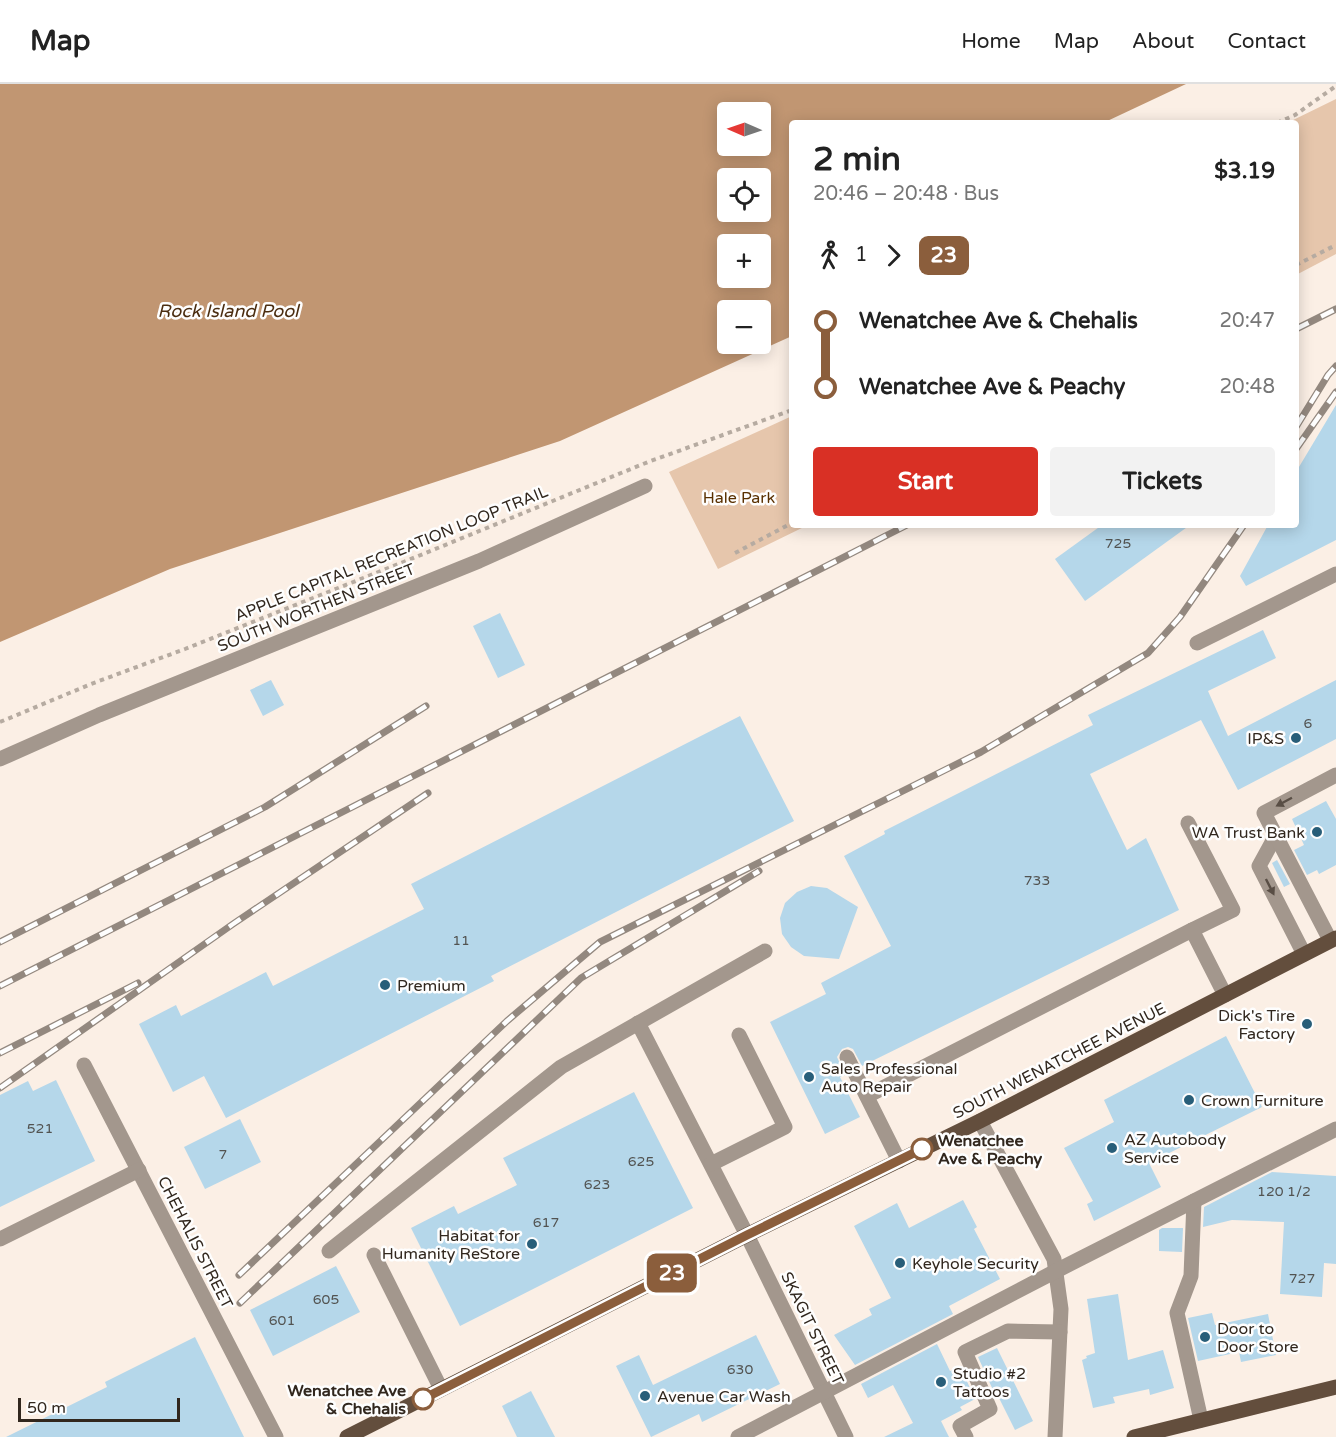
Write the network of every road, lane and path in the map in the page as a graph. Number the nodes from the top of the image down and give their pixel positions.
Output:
1 (1336, 86) edge
2 (1283, 120) edge
3 (1336, 245) edge
4 (1299, 264) edge
5 (789, 411) edge
6 (645, 486) dead end
7 (789, 526) edge
8 (735, 553) dead end
9 (1335, 579) edge
10 (1197, 643) dead end
11 (0, 722) edge
12 (0, 759) edge
13 (1336, 775) edge
14 (1188, 823) dead end
15 (1276, 835) junction
16 (1192, 930) junction
17 (1333, 939) edge
18 (765, 951) dead end
19 (1304, 954) junction
20 (1225, 995) junction
21 (638, 1023) junction
22 (739, 1035) dead end
23 (846, 1057) dead end
24 (84, 1065) dead end
25 (867, 1096) junction
26 (980, 1121) junction
27 (1336, 1129) edge
28 (899, 1161) junction
29 (711, 1164) junction
30 (139, 1170) junction
31 (1194, 1201) junction
32 (747, 1235) junction
33 (0, 1239) edge
34 (328, 1251) dead end
35 (374, 1255) dead end
36 (1056, 1271) junction
37 (1060, 1332) junction
38 (1336, 1387) edge
39 (441, 1389) junction
40 (824, 1392) junction
41 (1201, 1420) junction
42 (276, 1437) edge
43 (347, 1437) edge
44 (738, 1437) edge
45 (846, 1437) edge
46 (966, 1437) edge
47 (1055, 1437) edge
48 (1134, 1437) edge

1 - 2 path
3 - 4 path
5 - 11 path, APPLE CAPITAL RECREATION LOOP TRAIL
6 - 12 street, SOUTH WORTHEN STREET
7 - 8 path
9 - 10 street
13 -> 15 street
14 - 16 street
15 - 17 street
15 -> 19 street
16 - 20 street
16 - 25 street
17 - 19 main road, SOUTH WENATCHEE AVENUE
18 - 21 street
19 - 20 main road, SOUTH WENATCHEE AVENUE
20 - 26 main road, SOUTH WENATCHEE AVENUE
21 - 29 street, SKAGIT STREET
21 - 34 street
22 - 29 street
23 - 25 street
24 - 30 street, CHEHALIS STREET
25 - 28 street
26 - 28 main road, SOUTH WENATCHEE AVENUE
26 - 36 street
27 - 31 street
28 - 32 main road, SOUTH WENATCHEE AVENUE
29 - 32 street, SKAGIT STREET
30 - 33 street
30 - 42 street, CHEHALIS STREET
31 - 36 street
31 - 41 street
32 - 39 main road, SOUTH WENATCHEE AVENUE
32 - 40 street, SKAGIT STREET
35 - 39 street
36 - 37 street
36 - 40 street
37 - 46 street
37 - 47 street
38 - 41 main road
39 - 43 main road, SOUTH WENATCHEE AVENUE
40 - 44 street
40 - 45 street, SKAGIT STREET
41 - 48 main road

